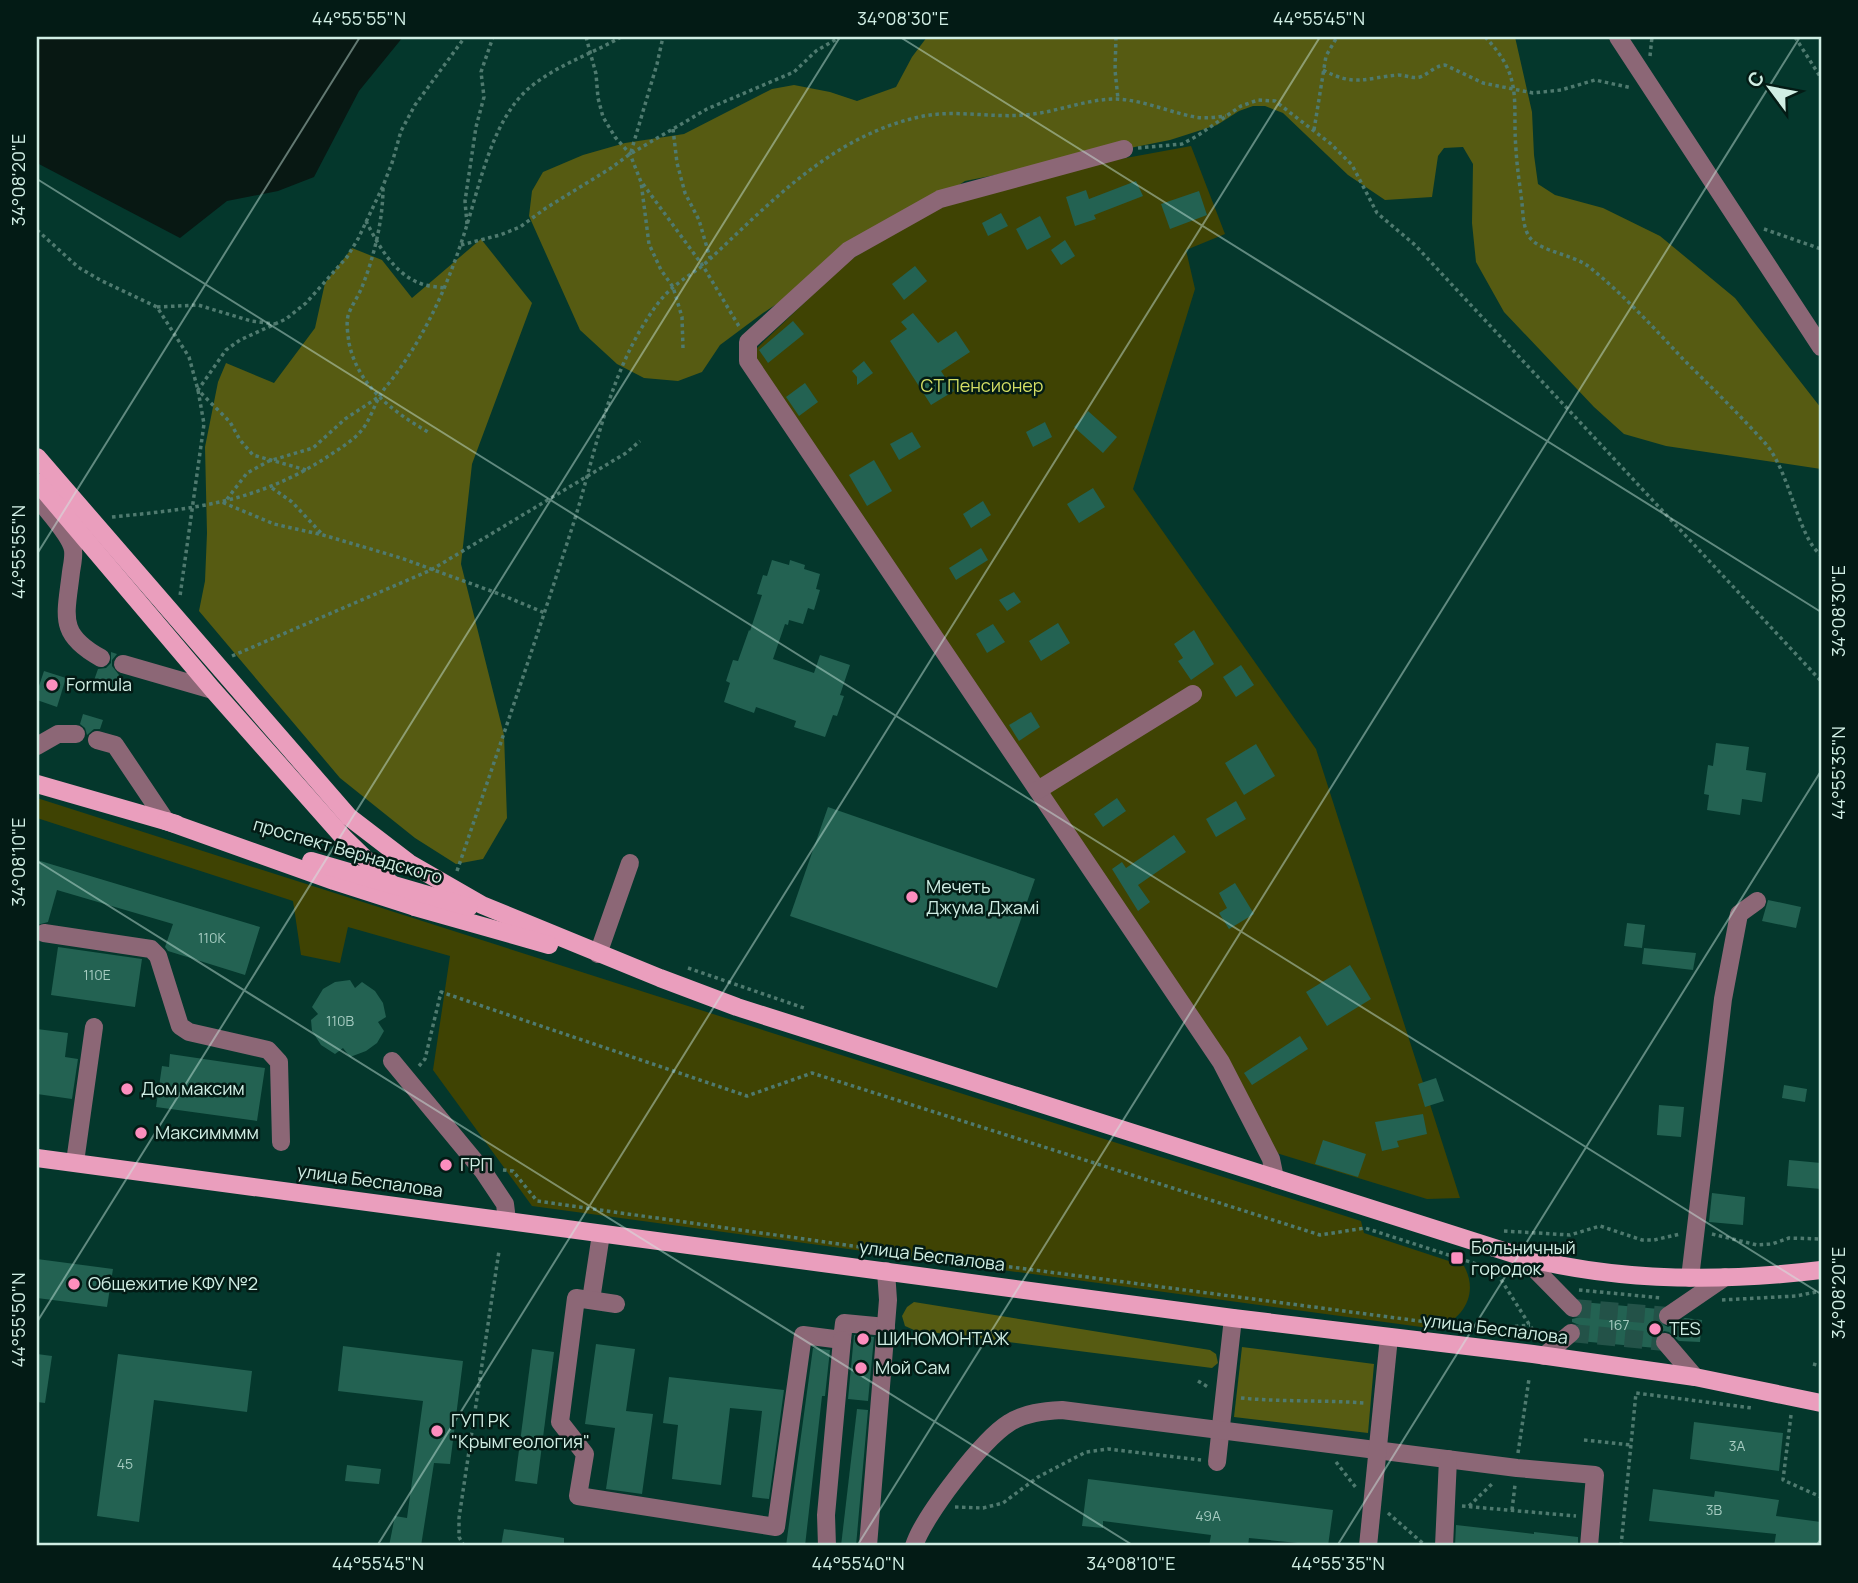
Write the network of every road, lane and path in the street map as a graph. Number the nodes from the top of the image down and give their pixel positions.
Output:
1 (465, 37) edge
2 (493, 37) edge
3 (586, 37) edge
4 (621, 37) edge
5 (663, 37) edge
6 (840, 37) edge
7 (1116, 37) edge
8 (1337, 37) edge
9 (1485, 37) edge
10 (1618, 37) edge
11 (1795, 37) edge
12 (590, 51) junction
13 (1323, 70) junction
14 (1821, 78) edge
15 (1515, 90) junction
16 (1655, 94) junction
17 (1118, 99) junction
18 (1226, 116) junction
19 (673, 129) junction
20 (1314, 130) junction
21 (1124, 149) joint
22 (630, 154) junction
23 (641, 182) junction
24 (383, 186) junction
25 (1737, 219) junction
26 (366, 221) junction
27 (467, 226) junction
28 (37, 230) edge
29 (376, 240) junction
30 (461, 245) junction
31 (1821, 249) edge
32 (710, 258) junction
33 (703, 265) junction
34 (673, 287) junction
35 (445, 288) junction
36 (158, 307) junction
37 (276, 324) junction
38 (748, 342) junction
39 (1821, 347) edge
40 (683, 348) dead end
41 (198, 390) junction
42 (379, 397) junction
43 (428, 432) dead end
44 (640, 441) dead end
45 (37, 457) edge
46 (269, 461) junction
47 (306, 470) junction
48 (589, 473) junction
49 (37, 482) edge
50 (272, 488) junction
51 (37, 497) edge
52 (224, 503) junction
53 (192, 509) junction
54 (105, 518) dead end
55 (323, 535) junction
56 (1821, 555) edge
57 (431, 570) junction
58 (171, 611) junction
59 (545, 613) junction
60 (101, 658) dead end
61 (223, 660) dead end
62 (123, 664) dead end
63 (1821, 681) edge
64 (213, 690) junction
65 (1193, 694) dead end
66 (76, 734) dead end
67 (97, 740) dead end
68 (37, 746) edge
69 (37, 784) edge
70 (1038, 790) junction
71 (166, 821) junction
72 (630, 863) dead end
73 (455, 878) dead end
74 (388, 883) junction
75 (1757, 901) dead end
76 (415, 907) junction
77 (519, 922) junction
78 (44, 933) dead end
79 (598, 954) junction
80 (677, 964) dead end
81 (660, 978) junction
82 (814, 1012) dead end
83 (94, 1027) dead end
84 (392, 1061) dead end
85 (409, 1079) junction
86 (281, 1142) dead end
87 (37, 1158) edge
88 (75, 1162) junction
89 (480, 1167) junction
90 (1275, 1178) junction
91 (507, 1220) junction
92 (1494, 1231) dead end
93 (1695, 1232) junction
94 (601, 1234) junction
95 (1821, 1239) edge
96 (499, 1251) dead end
97 (1523, 1257) junction
98 (1821, 1270) edge
99 (886, 1271) junction
100 (1726, 1277) junction
101 (1690, 1278) junction
102 (591, 1300) junction
103 (616, 1304) dead end
104 (1573, 1308) tunnel mouth
105 (1668, 1316) tunnel mouth
106 (1233, 1318) junction
107 (1448, 1325) dead end
108 (1530, 1325) junction
109 (886, 1327) junction
110 (1486, 1329) dead end
111 (1534, 1332) dead end
112 (1571, 1333) dead end
113 (1389, 1337) junction
114 (842, 1340) junction
115 (1665, 1342) tunnel mouth
116 (1544, 1356) junction
117 (1813, 1364) dead end
118 (1821, 1366) edge
119 (1695, 1377) junction
120 (1529, 1379) dead end
121 (1224, 1396) junction
122 (1821, 1403) edge
123 (1382, 1404) junction
124 (1753, 1408) dead end
125 (1801, 1417) dead end
126 (1220, 1430) junction
127 (1584, 1440) dead end
128 (1631, 1445) junction
129 (1377, 1450) junction
130 (1448, 1459) junction
131 (1216, 1462) joint
132 (1517, 1468) junction
133 (1821, 1497) edge
134 (1446, 1504) junction
135 (936, 1506) junction
136 (1512, 1510) junction
137 (1592, 1518) junction
138 (464, 1546) edge
139 (827, 1546) edge
140 (868, 1546) edge
141 (914, 1546) edge
142 (1368, 1546) edge
143 (1444, 1546) edge
144 (1589, 1546) edge
145 (1621, 1546) edge

1 - 24 path
2 - 27 path
3 - 12 path
4 - 12 path
5 - 22 path
6 - 19 path
7 - 17 path
8 - 13 path
9 - 15 path
10 - 16 lane
11 - 14 path
12 - 22 path
12 - 27 path
13 - 15 path
13 - 20 path
15 - 16 path
15 - 56 path
16 - 25 lane
17 - 18 path
17 - 32 path
18 - 20 path
18 - 21 path
19 - 22 path
19 - 32 path
20 - 63 path
21 - 38 lane
22 - 23 path
22 - 30 path
23 - 33 path
23 - 34 path
24 - 26 path
24 - 29 path
25 - 31 path
25 - 39 lane
26 - 29 path
26 - 37 path
27 - 30 path
28 - 36 path
29 - 35 path
29 - 42 path
30 - 35 path
32 - 33 path
33 - 34 path
33 - 38 path
34 - 40 path
34 - 48 path
35 - 42 path
36 - 37 path
36 - 41 path
37 - 41 path
38 - 70 lane
41 - 46 path
41 - 53 path
42 - 43 path
42 - 46 path
42 - 47 path
44 - 48 path
45 - 58 main road
46 - 47 path
46 - 52 path
47 - 50 path
48 - 57 path
48 - 59 path
49 - 64 main road
50 - 52 path
50 - 55 path
51 - 60 lane
52 - 53 path
52 - 55 path
53 - 54 path
53 - 58 path
55 - 57 path
57 - 59 path
57 - 61 path
58 - 77 main road
59 - 73 path
62 - 64 lane
64 - 74 main road
65 - 70 lane
66 - 68 lane
67 - 71 lane
69 - 71 main road, проспект Вернадского
70 - 90 lane
71 - 74 main road, проспект Вернадского
71 - 76 main road, проспект Вернадского
72 - 79 lane
74 - 76 main road
74 - 77 main road, проспект Вернадского
75 - 93 lane
76 - 81 main road, проспект Вернадского
77 - 79 main road
78 - 86 lane
79 - 81 main road
80 - 82 path
81 - 90 main road
83 - 88 lane
84 - 85 lane
85 - 89 lane
85 - 108 path
87 - 88 main road, улица Беспалова
88 - 91 main road, улица Беспалова
89 - 91 lane
89 - 107 path
90 - 97 main road
91 - 94 main road, улица Беспалова
92 - 93 path
93 - 95 path
93 - 101 lane
94 - 99 main road, улица Беспалова
94 - 102 lane
96 - 138 path
97 - 101 main road
97 - 104 lane
98 - 100 main road
99 - 106 main road, улица Беспалова
99 - 109 lane
100 - 101 main road
100 - 105 lane
102 - 103 lane
102 - 114 lane
106 - 113 main road, улица Беспалова
106 - 121 lane
108 - 110 path
108 - 111 path
109 - 114 lane
109 - 140 lane
112 - 116 lane
113 - 116 main road, улица Беспалова
113 - 123 lane
114 - 139 lane
115 - 119 lane
116 - 119 main road, улица Беспалова
117 - 118 path
119 - 122 main road, улица Беспалова
120 - 132 path
121 - 123 path
121 - 126 lane
123 - 129 lane
124 - 128 path
125 - 133 path
126 - 129 lane
126 - 131 lane
126 - 135 lane
127 - 128 path
128 - 145 path
129 - 130 lane
129 - 142 lane
130 - 132 lane
130 - 134 lane
131 - 135 path
132 - 136 path
132 - 137 lane
134 - 136 path
134 - 143 lane
135 - 141 lane
136 - 137 path
137 - 144 lane

